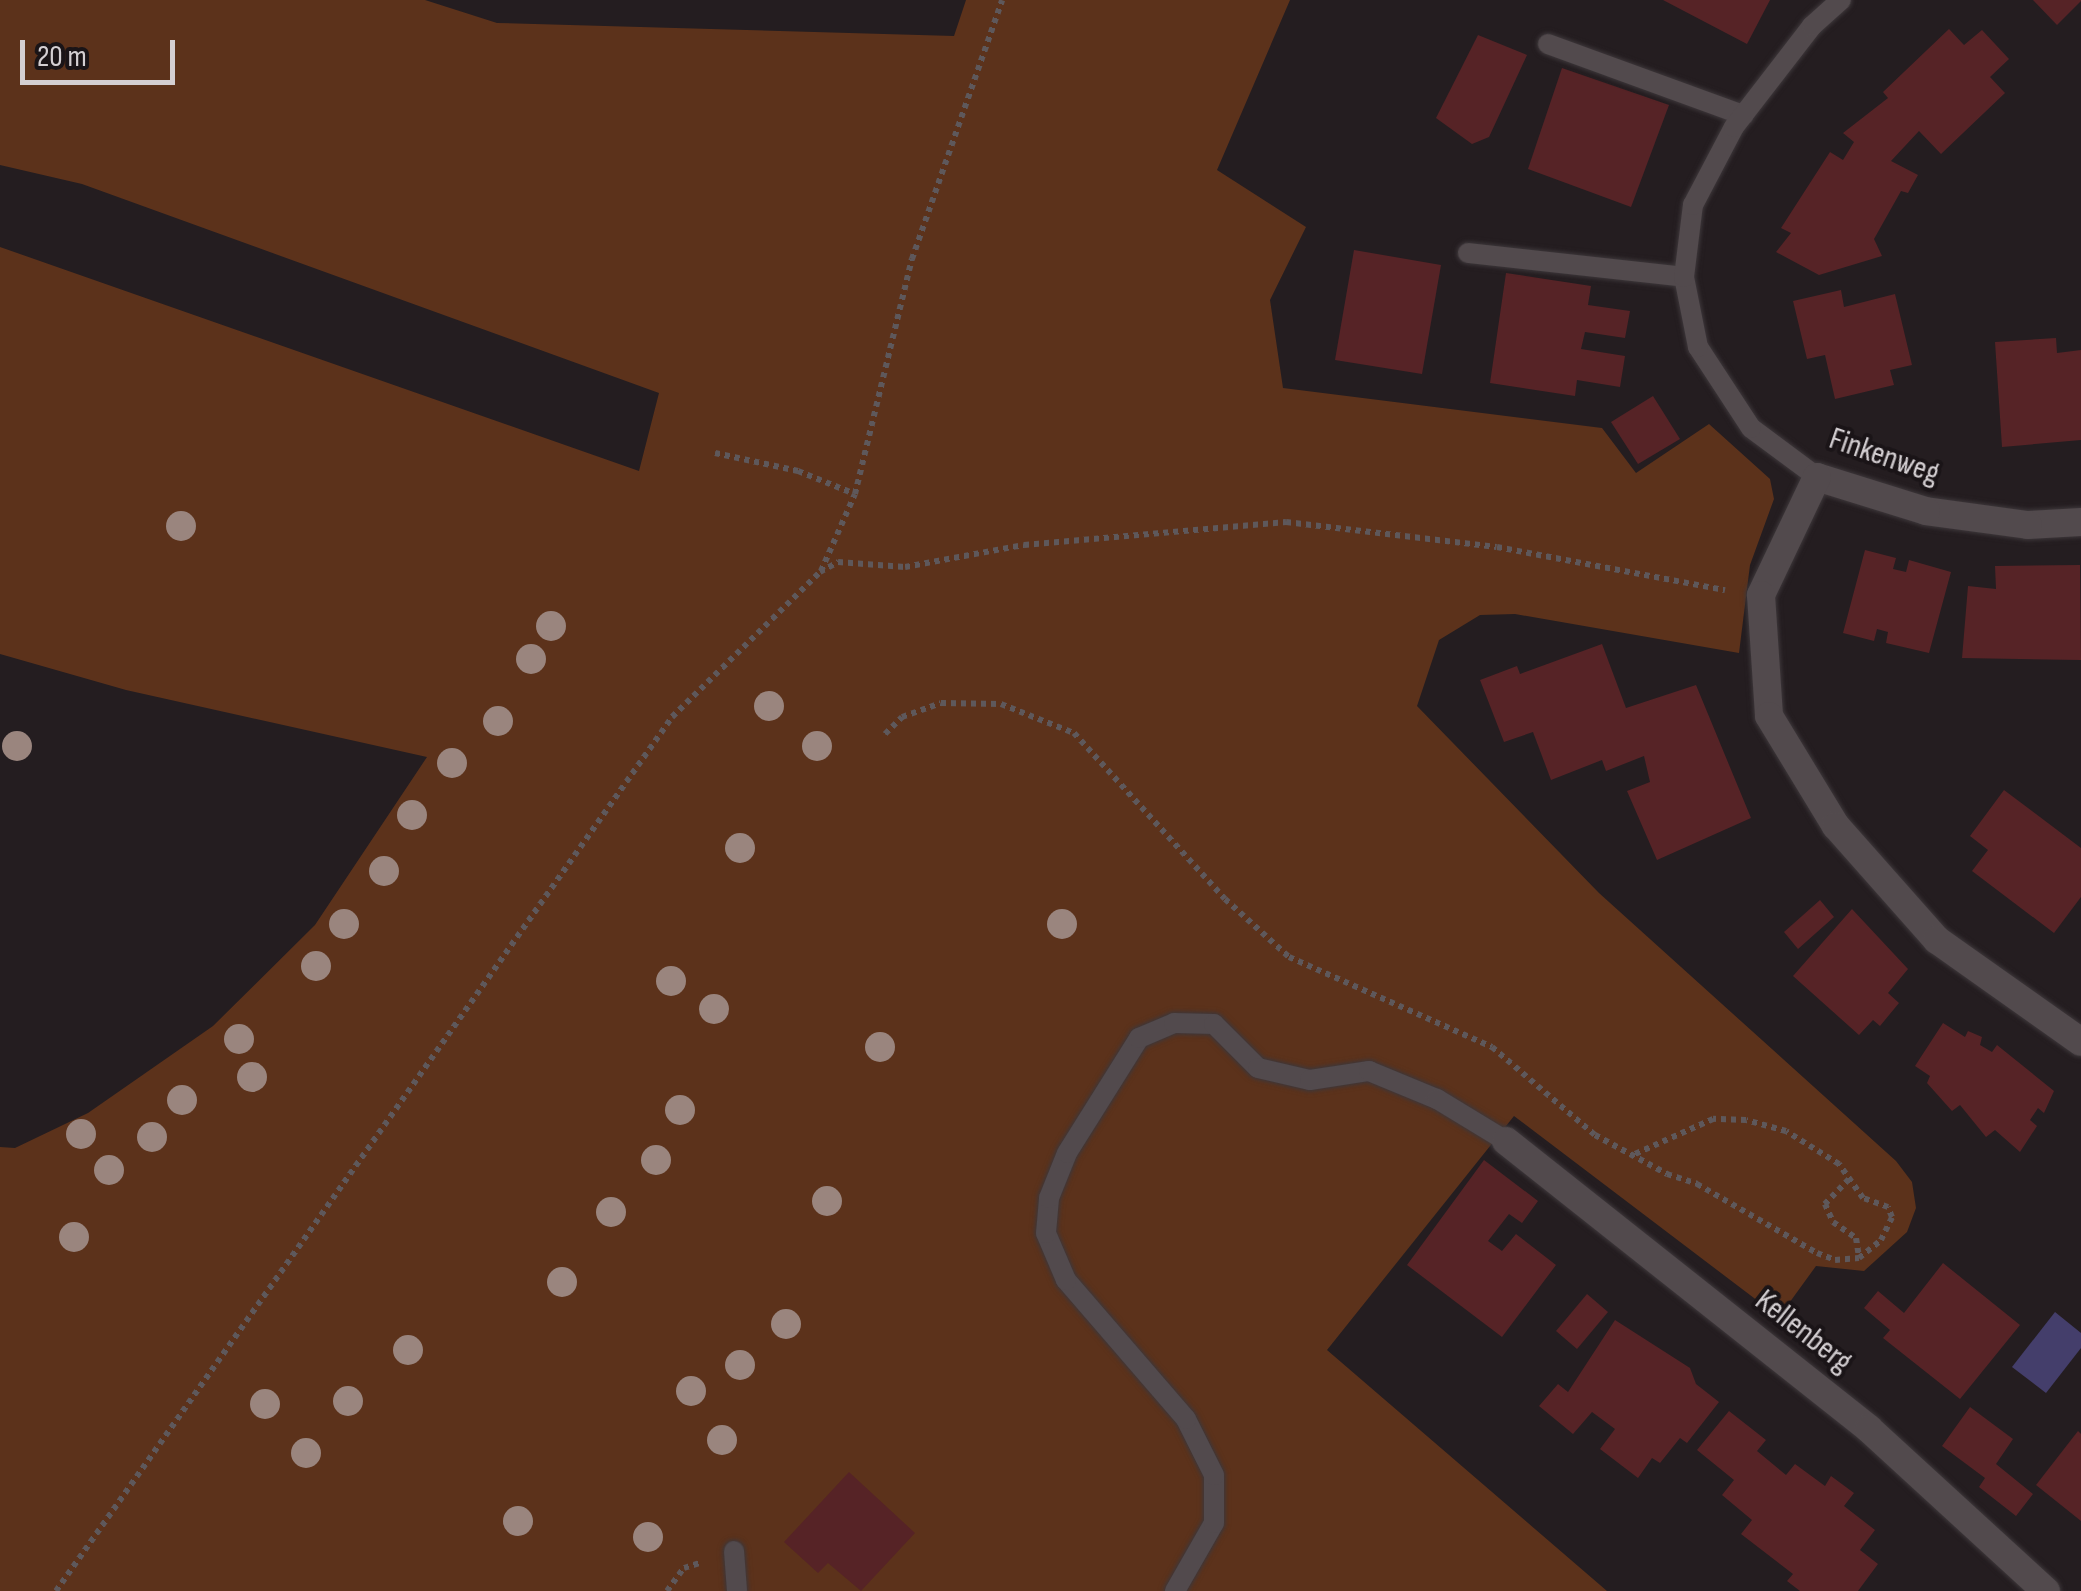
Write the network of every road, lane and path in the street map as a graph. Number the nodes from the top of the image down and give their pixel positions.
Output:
1 (1002, 0) edge
2 (1841, 0) edge
3 (1548, 44) dead end
4 (1743, 115) junction
5 (1468, 252) dead end
6 (1684, 276) junction
7 (715, 453) dead end
8 (1818, 477) junction
9 (855, 494) junction
10 (2081, 522) edge
11 (820, 572) junction
12 (1761, 595) junction
13 (884, 734) dead end
14 (2081, 1042) edge
15 (1506, 1141) joint
16 (1633, 1155) junction
17 (1849, 1179) junction
18 (1859, 1258) junction
19 (734, 1552) dead end
20 (56, 1591) edge
21 (737, 1591) edge
22 (1176, 1591) edge
23 (2046, 1591) edge

1 - 9 path
2 - 4 lane, Finkenweg
3 - 4 lane
4 - 6 lane, Finkenweg
5 - 6 lane
6 - 8 lane, Finkenweg
7 - 9 path
8 - 10 street, Finkenweg
8 - 12 street
9 - 11 path
11 - 12 path
11 - 20 path
12 - 14 street
13 - 16 path
15 - 22 lane
15 - 23 street, Kellenberg
16 - 17 path
16 - 18 path
17 - 18 path
17 - 18 path
19 - 21 lane

